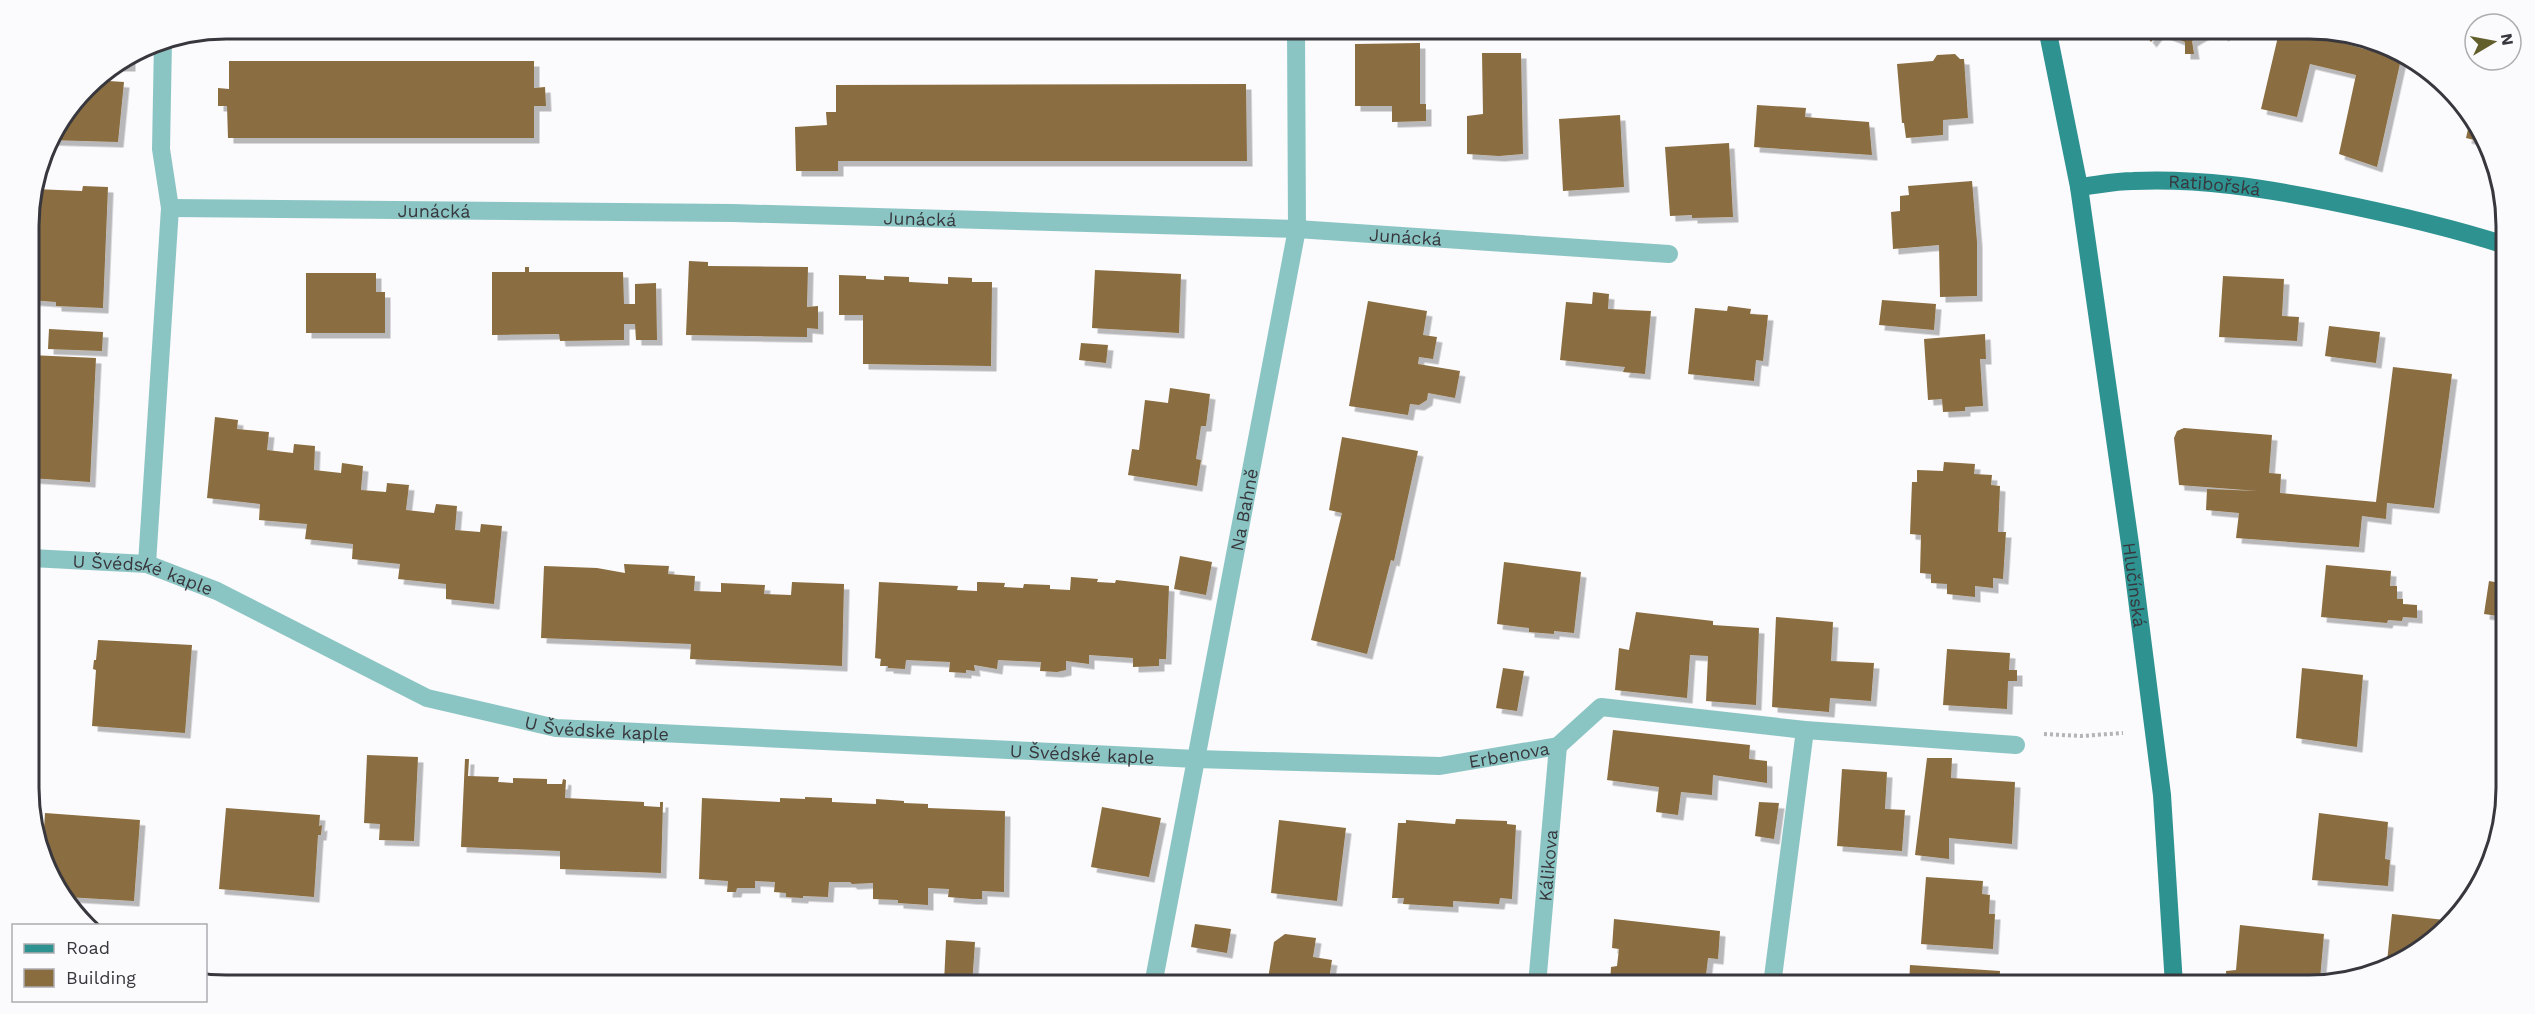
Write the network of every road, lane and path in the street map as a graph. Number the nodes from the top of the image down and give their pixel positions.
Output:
1 (1296, 39) edge
2 (2049, 39) edge
3 (163, 50) edge
4 (2079, 187) junction
5 (170, 208) junction
6 (1297, 229) junction
7 (2496, 242) edge
8 (1669, 254) dead end
9 (39, 558) edge
10 (147, 564) junction
11 (1805, 730) junction
12 (2154, 730) junction
13 (2016, 745) joint
14 (1558, 746) junction
15 (1196, 759) junction
16 (1155, 975) edge
17 (1538, 975) edge
18 (1773, 975) edge
19 (2173, 975) edge

1 - 6 street, Na Bahně
2 - 4 main road
3 - 5 street
4 - 7 main road, Ratibořská
4 - 12 main road, Hlučínská
5 - 6 street, Junácká
5 - 10 street
6 - 8 street, Junácká
6 - 15 street, Na Bahně
9 - 10 street, U Švédské kaple
10 - 15 street, U Švédské kaple
11 - 13 street, Erbenova
11 - 14 street, Erbenova
11 - 18 street
12 - 13 path
12 - 19 main road, Hlučínská
14 - 15 street, Erbenova
14 - 17 street, Kálikova
15 - 16 street, Na Bahně

